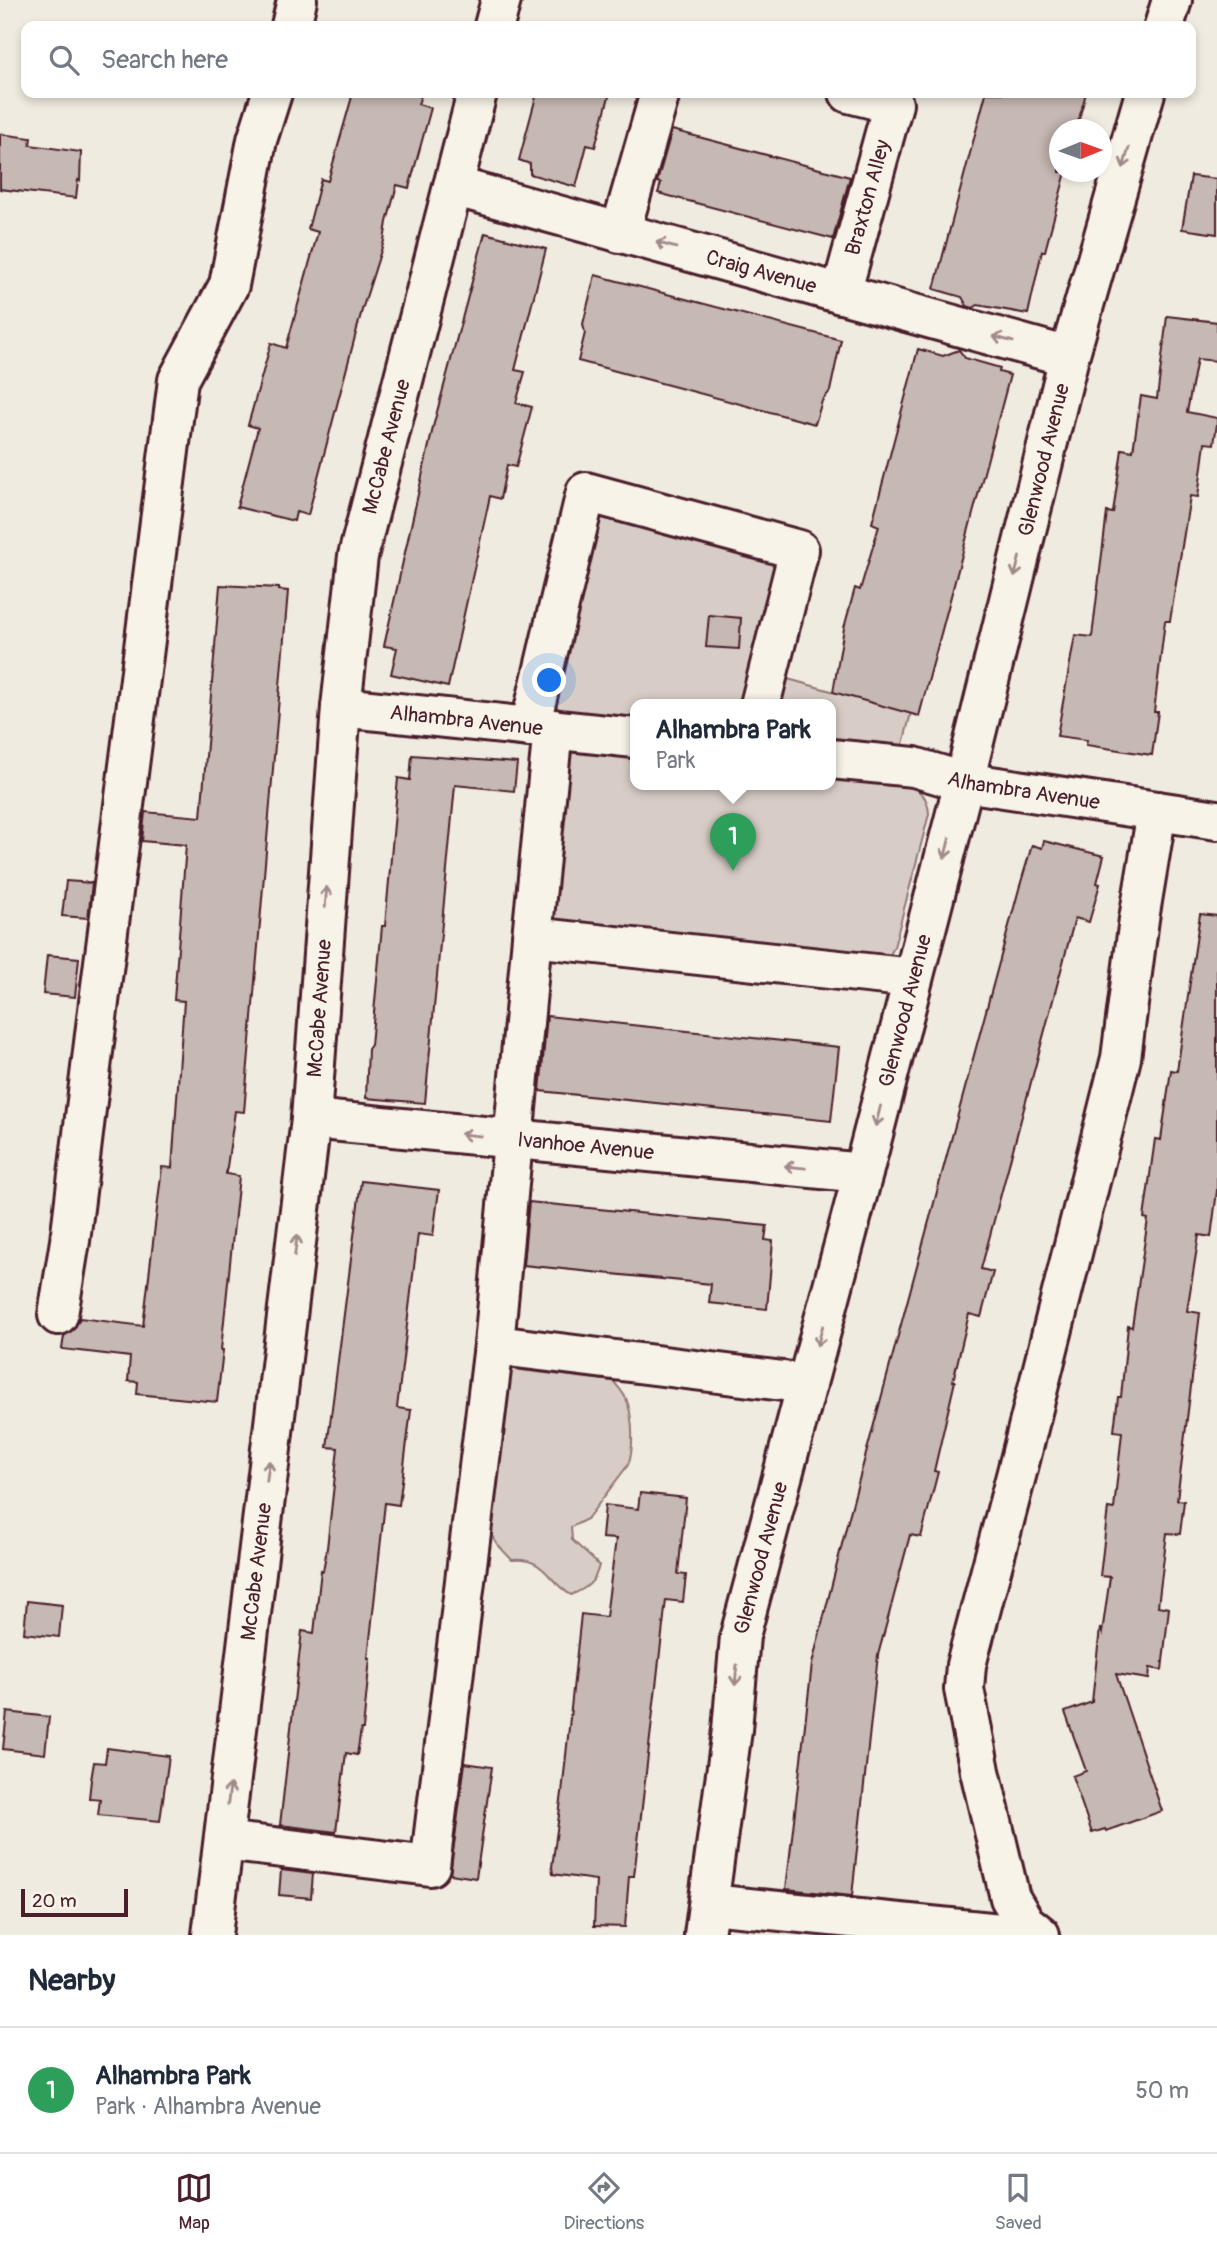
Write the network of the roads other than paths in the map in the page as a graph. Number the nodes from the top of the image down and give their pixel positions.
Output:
1 (297, 0) edge
2 (501, 0) edge
3 (1172, 0) edge
4 (292, 21) edge
5 (495, 21) edge
6 (1166, 21) edge
7 (270, 98) edge
8 (476, 98) edge
9 (659, 98) edge
10 (869, 98) edge
11 (1144, 98) edge
12 (453, 186) junction
13 (620, 233) junction
14 (841, 294) junction
15 (1069, 358) junction
16 (762, 699) edge
17 (341, 707) junction
18 (541, 728) junction
19 (630, 737) edge
20 (836, 760) edge
21 (964, 782) junction
22 (1157, 811) junction
23 (1217, 820) edge
24 (531, 937) junction
25 (913, 978) junction
26 (310, 1119) junction
27 (513, 1139) junction
28 (863, 1173) junction
29 (58, 1315) dead end
30 (494, 1345) junction
31 (807, 1384) junction
32 (224, 1841) junction
33 (706, 1920) edge
34 (212, 1935) edge
35 (1021, 1935) edge
36 (1040, 1935) edge

1 - 4 street
2 - 5 street
3 - 6 street
7 - 29 street
8 - 12 street, McCabe Avenue
9 - 13 street
10 - 14 street, Braxton Alley
11 -> 15 street, Glenwood Avenue
12 - 13 street, Craig Avenue
12 - 17 street, McCabe Avenue
14 -> 13 street, Craig Avenue
15 -> 14 street, Craig Avenue
15 -> 21 street, Glenwood Avenue
16 - 18 street
17 - 18 street, Alhambra Avenue
26 -> 17 street, McCabe Avenue
18 - 19 street, Alhambra Avenue
18 - 24 street
20 - 21 street, Alhambra Avenue
21 - 22 street, Alhambra Avenue
21 -> 25 street, Glenwood Avenue
22 - 23 street, Alhambra Avenue
22 - 36 street
24 - 25 street
24 - 27 street
25 -> 28 street, Glenwood Avenue
27 -> 26 street, Ivanhoe Avenue
32 -> 26 street, McCabe Avenue
28 -> 27 street, Ivanhoe Avenue
27 - 30 street
28 -> 31 street, Glenwood Avenue
30 - 31 street
30 - 32 street
31 -> 33 street, Glenwood Avenue
32 - 34 street, McCabe Avenue
33 - 35 street

